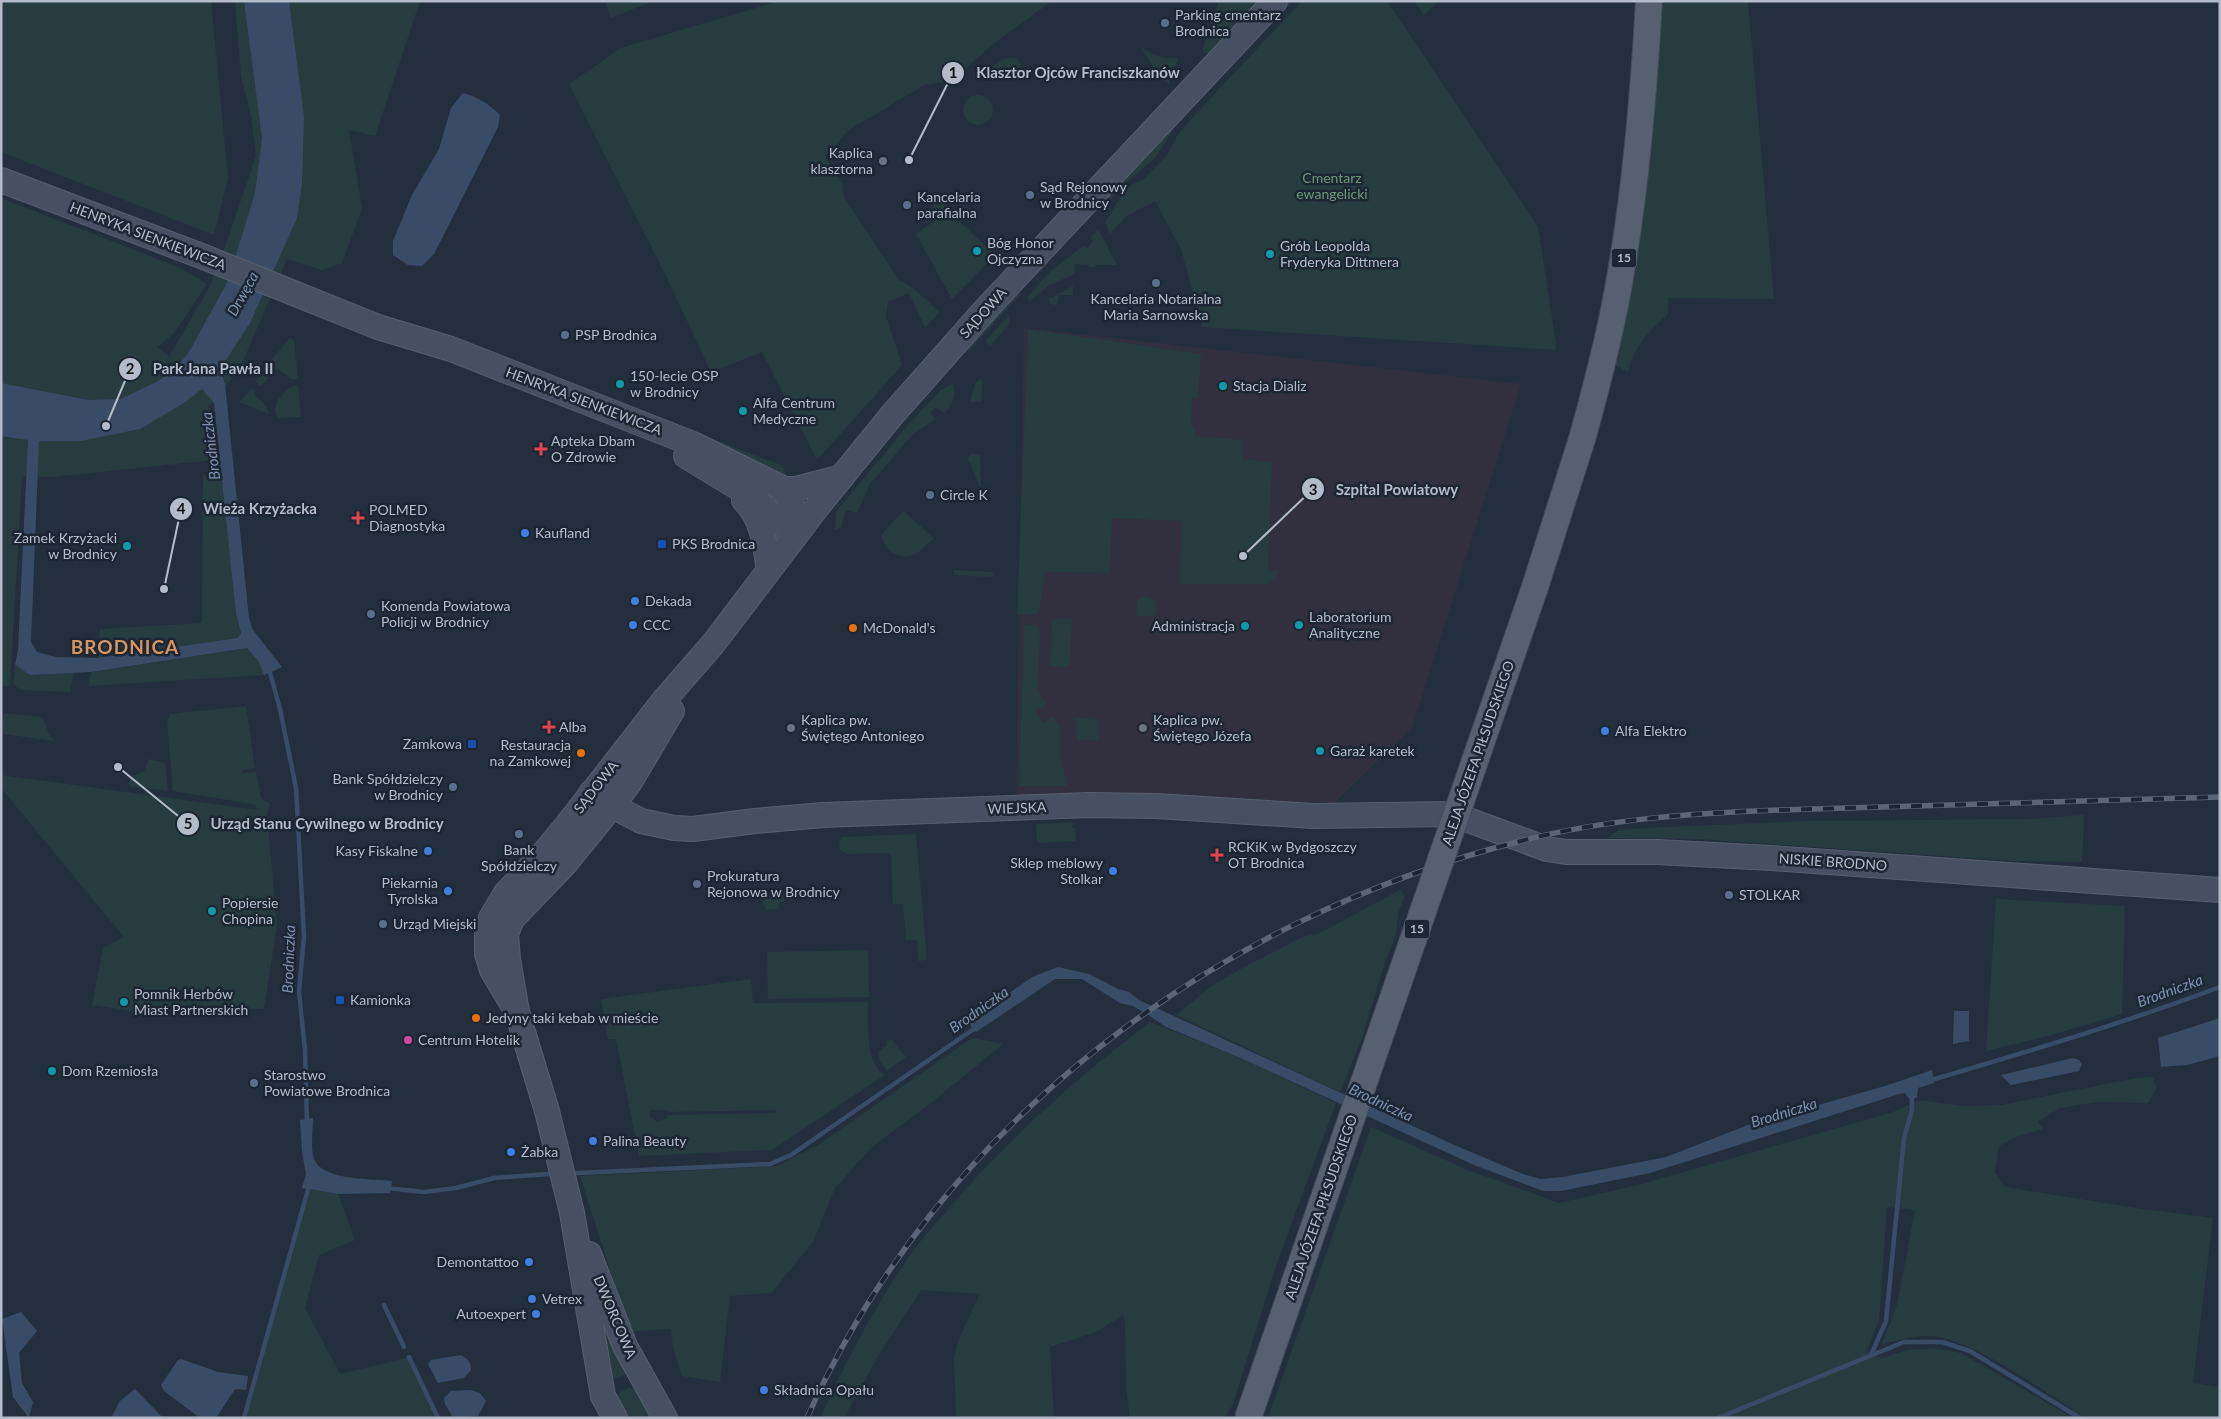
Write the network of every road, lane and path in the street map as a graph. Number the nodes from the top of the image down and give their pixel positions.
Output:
1 (1274, 1) edge
2 (1637, 1) edge
3 (1649, 1) edge
4 (1643, 73) junction
5 (1, 180) edge
6 (651, 434) junction
7 (842, 477) junction
8 (724, 480) junction
9 (784, 489) junction
10 (795, 536) junction
11 (769, 570) junction
12 (713, 644) junction
13 (591, 793) junction
14 (612, 806) junction
15 (1452, 814) joint
16 (2220, 890) edge
17 (496, 940) junction
18 (572, 1212) junction
19 (615, 1418) edge
20 (665, 1418) edge
21 (1248, 1418) edge

1 - 7 street, SĄDOWA
2 - 4 main road, ALEJA JÓZEFA PIŁSUDSKIEGO / 15
3 - 4 main road, ALEJA JÓZEFA PIŁSUDSKIEGO / 15
4 - 21 main road, ALEJA JÓZEFA PIŁSUDSKIEGO / 15, bridge
5 - 6 street, HENRYKA SIENKIEWICZA
6 - 8 street, HENRYKA SIENKIEWICZA
6 - 9 street, HENRYKA SIENKIEWICZA
7 - 9 street
7 - 10 street, SĄDOWA
8 - 10 street, HENRYKA SIENKIEWICZA
8 - 11 street, HENRYKA SIENKIEWICZA
9 - 10 street
10 - 11 street, SĄDOWA
11 - 12 street, SĄDOWA
12 - 13 street, SĄDOWA
12 - 14 street, SĄDOWA
13 - 14 street, WIEJSKA
13 - 17 street, SĄDOWA
14 - 15 street, WIEJSKA
14 - 17 street, SĄDOWA
15 - 16 street, NISKIE BRODNO
17 - 18 street, DWORCOWA
18 - 19 street, DWORCOWA
18 - 20 street, DWORCOWA

